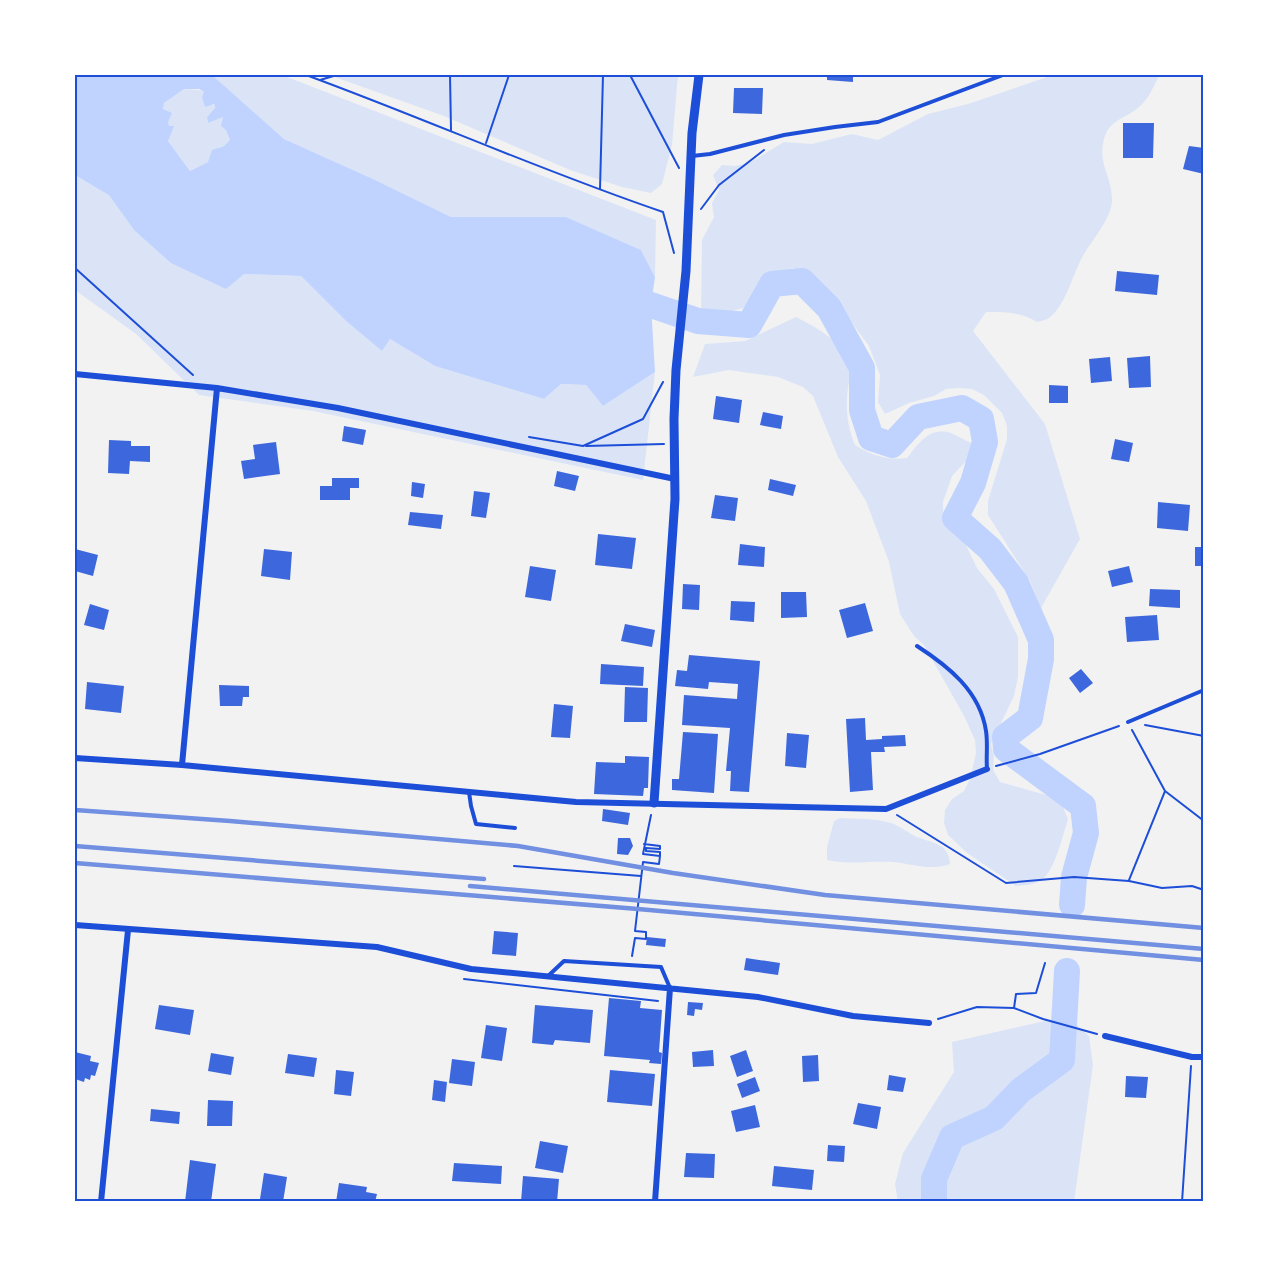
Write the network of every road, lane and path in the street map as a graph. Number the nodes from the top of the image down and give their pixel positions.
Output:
1 (306, 75) edge
2 (337, 75) edge
3 (450, 75) edge
4 (509, 75) edge
5 (603, 75) edge
6 (630, 75) edge
7 (699, 75) edge
8 (1003, 75) edge
9 (319, 80) junction
10 (451, 130) junction
11 (486, 144) junction
12 (766, 149) dead end
13 (690, 156) junction
14 (719, 185) dead end
15 (688, 186) junction
16 (600, 190) junction
17 (677, 261) dead end
18 (75, 268) edge
19 (75, 374) edge
20 (193, 375) dead end
21 (665, 379) dead end
22 (217, 388) junction
23 (524, 436) dead end
24 (669, 444) dead end
25 (583, 446) junction
26 (675, 479) junction
27 (916, 646) dead end
28 (1204, 690) edge
29 (1128, 722) junction
30 (1204, 736) edge
31 (75, 758) edge
32 (1001, 764) dead end
33 (182, 765) junction
34 (987, 769) joint
35 (1165, 791) junction
36 (469, 792) junction
37 (654, 803) junction
38 (886, 809) junction
39 (1204, 820) edge
40 (515, 828) dead end
41 (644, 844) junction
42 (660, 856) junction
43 (514, 866) dead end
44 (641, 876) junction
45 (1129, 881) junction
46 (1204, 890) edge
47 (75, 925) edge
48 (128, 930) junction
49 (1045, 963) dead end
50 (631, 965) junction
51 (457, 977) dead end
52 (547, 977) junction
53 (670, 988) junction
54 (663, 1001) dead end
55 (1014, 1008) junction
56 (949, 1015) dead end
57 (929, 1023) dead end
58 (1106, 1036) joint
59 (1192, 1057) junction
60 (1204, 1058) edge
61 (101, 1202) edge
62 (655, 1202) edge
63 (1182, 1202) edge

1 - 9 path
2 - 9 path
3 - 10 path
4 - 11 path
5 - 16 path
6 - 15 path
7 - 13 street
8 - 13 lane
9 - 10 path
10 - 11 path
11 - 16 path
12 - 14 path
13 - 15 street
15 - 26 street
16 - 17 path
18 - 20 path
19 - 22 street
21 - 25 path
22 - 26 street
22 - 33 street
23 - 25 path
24 - 25 path
26 - 37 street
27 - 34 lane
28 - 29 lane
29 - 30 path
29 - 32 path
29 - 35 path
31 - 33 street
33 - 36 street
34 - 38 street
35 - 39 path
35 - 45 path
36 - 37 street
36 - 40 lane
37 - 38 street
37 - 41 path
38 - 45 path
41 - 42 path
41 - 42 path
42 - 44 path
43 - 44 path
44 - 50 path
45 - 46 path
47 - 48 street
48 - 52 street
48 - 61 street
49 - 55 path
50 - 52 lane
50 - 53 lane
51 - 54 path
52 - 53 street
53 - 57 street
53 - 62 street
55 - 56 path
55 - 58 path
58 - 59 street
59 - 60 street
59 - 63 path

